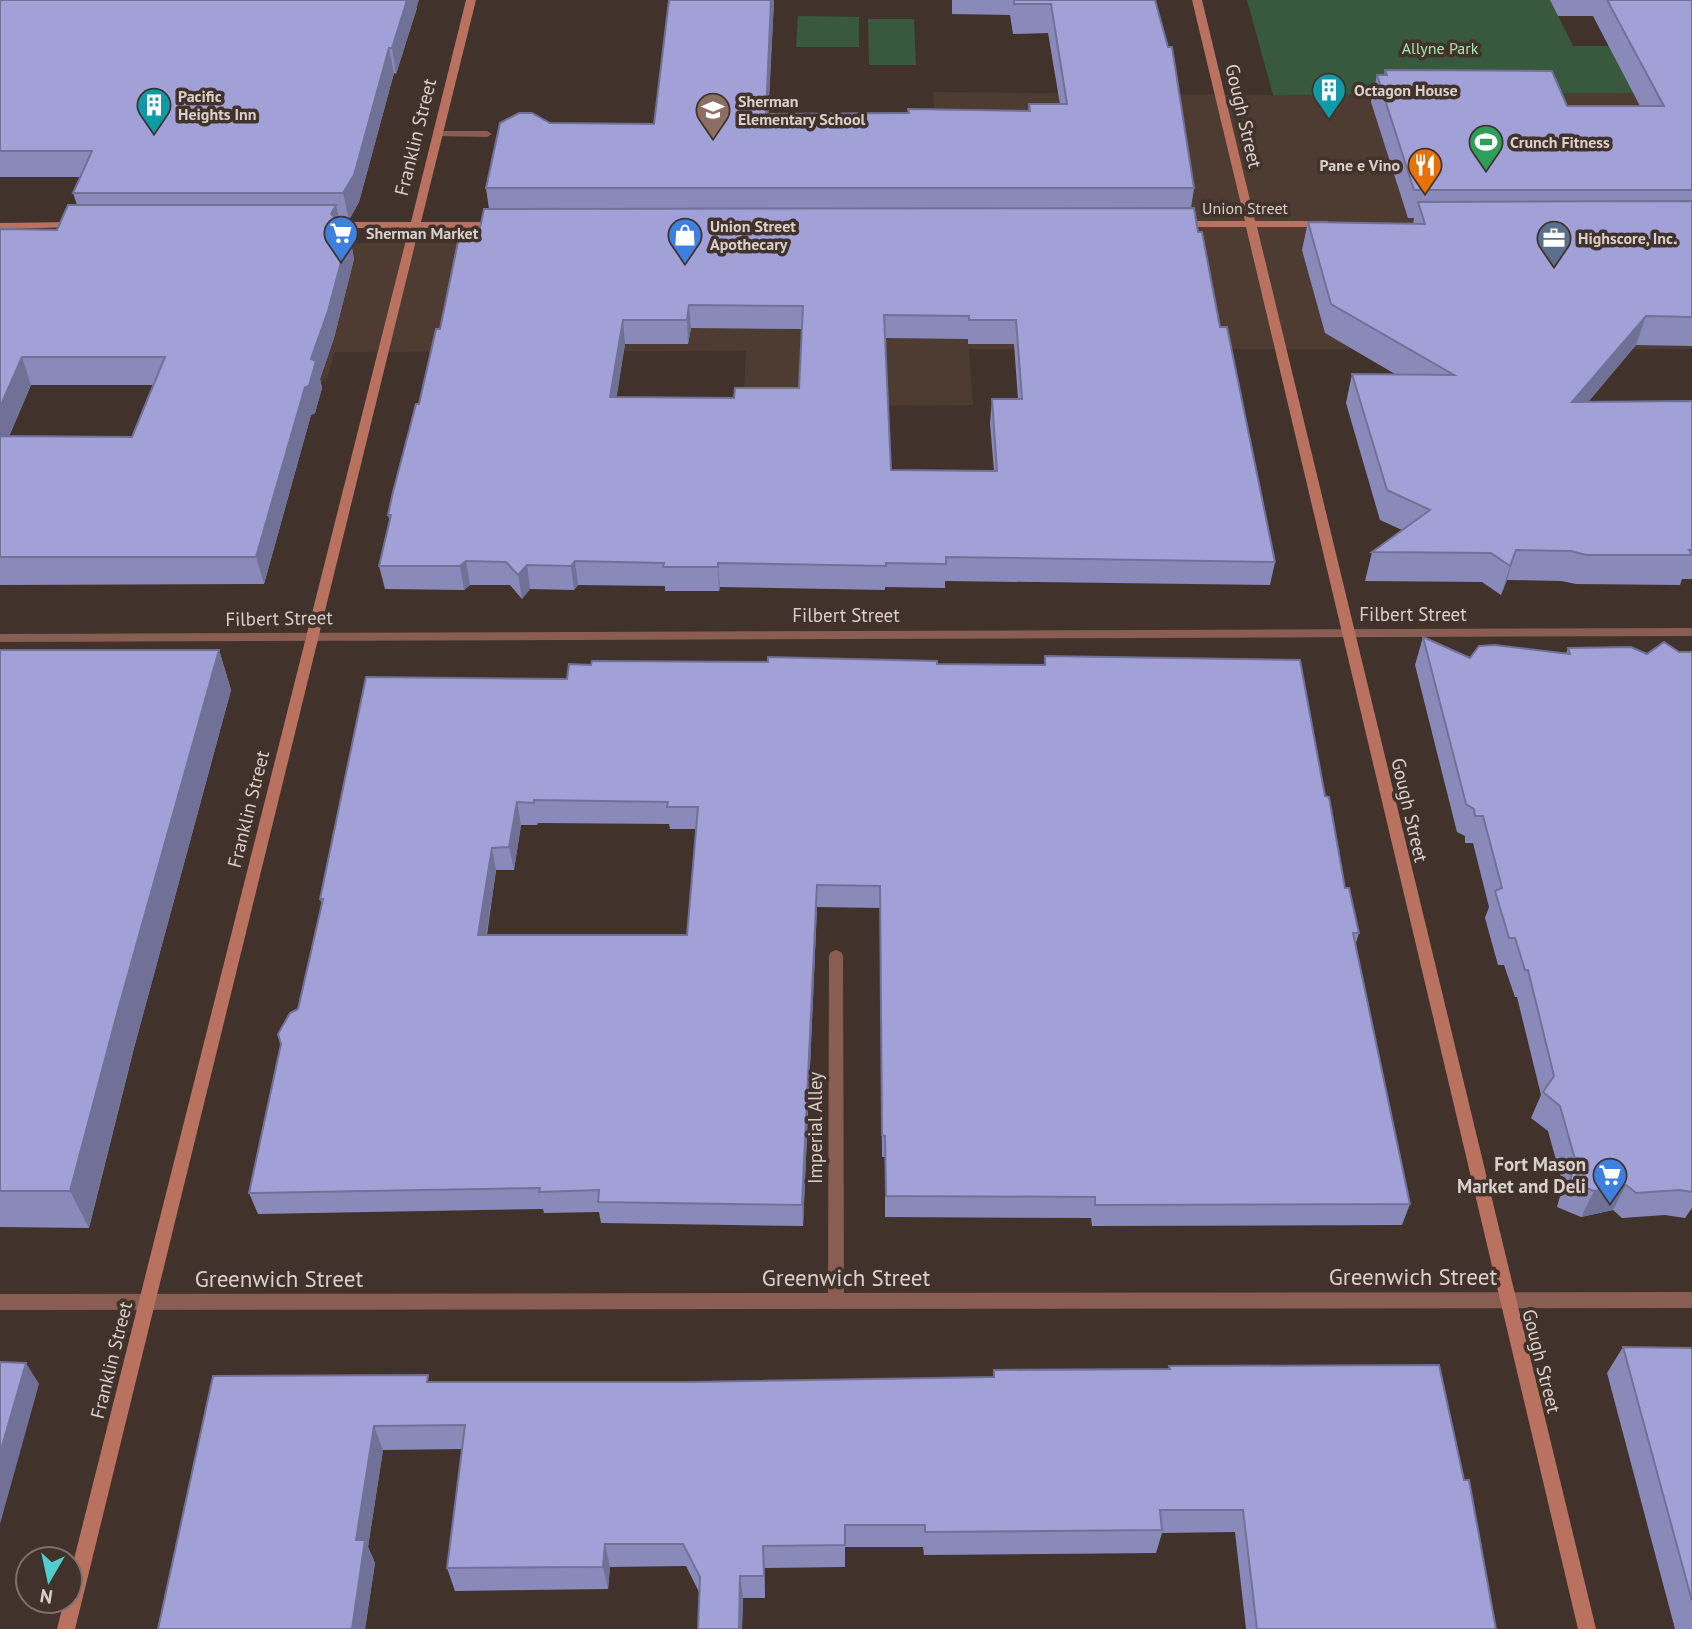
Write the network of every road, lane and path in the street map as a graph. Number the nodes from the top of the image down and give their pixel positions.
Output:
1 (471, 0) edge
2 (1197, 0) edge
3 (438, 134) junction
4 (488, 134) dead end
5 (1164, 224) edge
6 (1251, 224) junction
7 (1338, 224) edge
8 (83, 225) edge
9 (307, 225) edge
10 (415, 225) junction
11 (503, 225) edge
12 (0, 226) edge
13 (1692, 632) edge
14 (1347, 633) junction
15 (313, 637) junction
16 (0, 638) edge
17 (836, 956) dead end
18 (1507, 1300) junction
19 (1692, 1300) edge
20 (836, 1301) junction
21 (0, 1303) edge
22 (147, 1303) junction
23 (66, 1629) edge
24 (1587, 1629) edge

1 - 3 street, Franklin Street
2 - 6 street, Gough Street
3 - 4 street
3 - 10 street, Franklin Street
5 - 6 street, Union Street
6 - 7 street, Union Street
6 - 14 street, Gough Street
8 - 12 street
9 - 10 street
10 - 11 street
10 - 15 street, Franklin Street
13 - 14 street, Filbert Street
14 - 15 street, Filbert Street
14 - 18 street, Gough Street
15 - 16 street, Filbert Street
15 - 22 street, Franklin Street
17 - 20 street, Imperial Alley
18 - 19 street, Greenwich Street
18 - 20 street, Greenwich Street
18 - 24 street, Gough Street
20 - 22 street, Greenwich Street
21 - 22 street, Greenwich Street
22 - 23 street, Franklin Street

